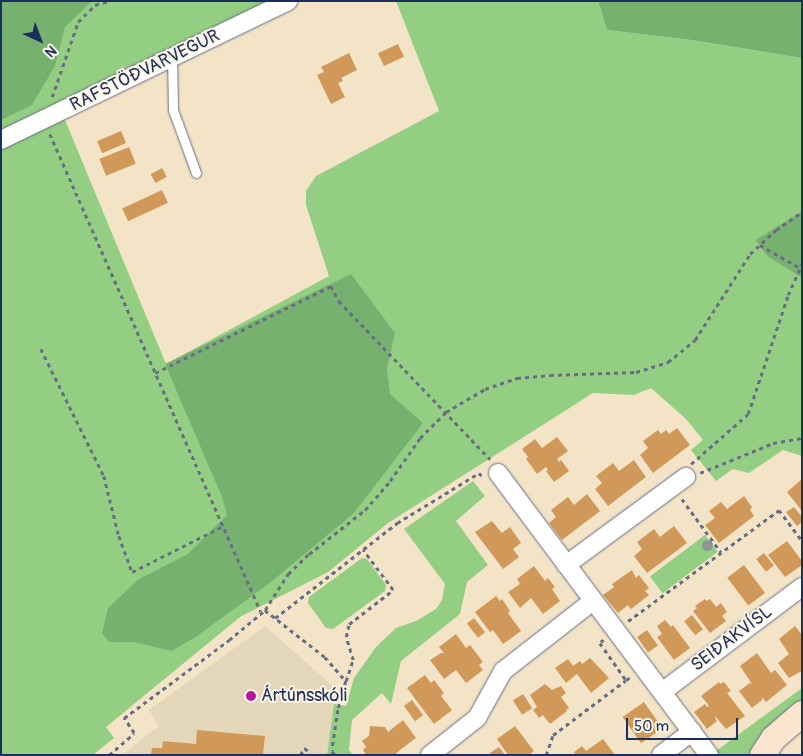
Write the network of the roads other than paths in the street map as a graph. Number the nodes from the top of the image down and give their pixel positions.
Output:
1 (288, 1) edge
2 (172, 58) junction
3 (1, 140) edge
4 (196, 172) dead end
5 (492, 476) road end
6 (680, 481) road end
7 (566, 564) junction
8 (802, 587) edge
9 (594, 601) junction
10 (662, 692) junction
11 (802, 713) edge
12 (692, 732) junction
13 (430, 755) edge
14 (661, 755) edge
15 (709, 755) edge
16 (762, 755) edge

1 - 2 street, RAFSTÖÐVARVEGUR
2 - 3 street, RAFSTÖÐVARVEGUR
2 - 4 lane
5 - 7 street
6 - 7 street
7 - 9 street
8 - 10 street, SEIÐAKVÍSL
9 - 10 street
9 - 13 street
10 - 12 street
11 - 16 street
12 - 14 street
12 - 15 street

